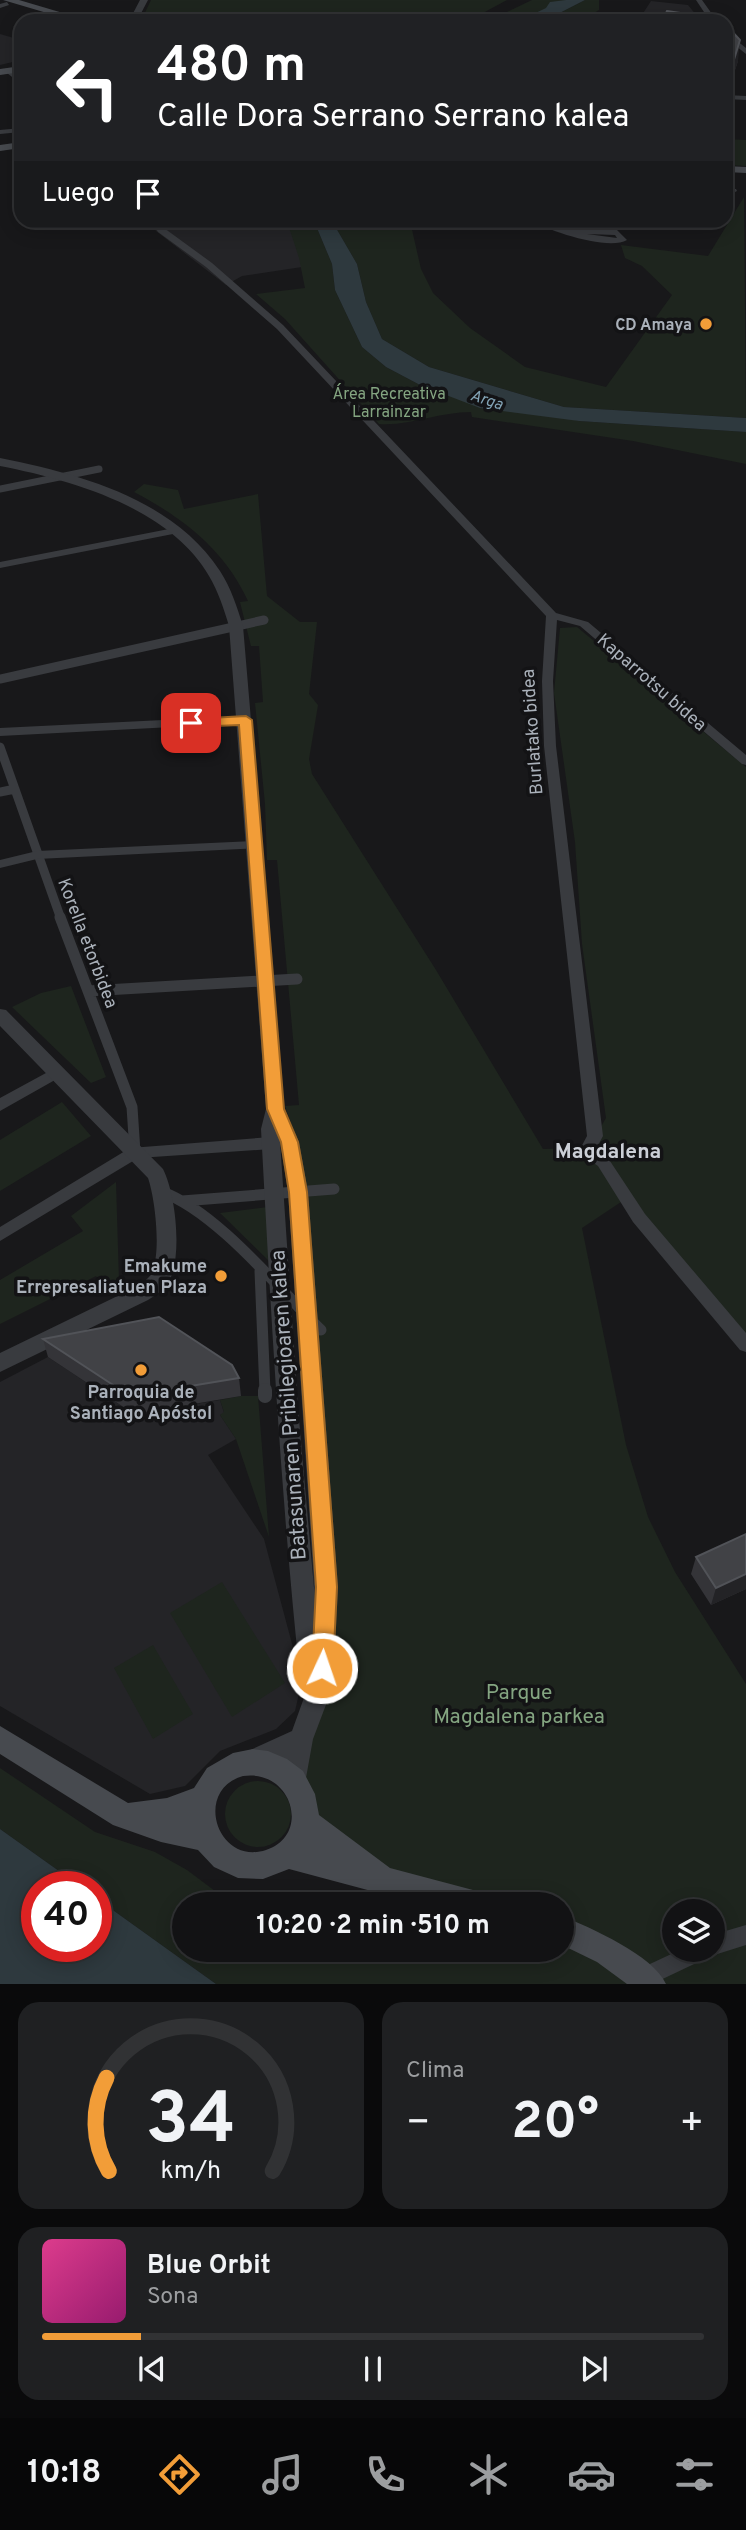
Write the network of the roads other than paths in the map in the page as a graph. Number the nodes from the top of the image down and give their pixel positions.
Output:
1 (4, 3) edge
2 (46, 14) edge
3 (54, 14) edge
4 (160, 228) edge
5 (562, 228) edge
6 (569, 230) junction
7 (0, 462) edge
8 (99, 469) dead end
9 (62, 477) junction
10 (0, 489) edge
11 (174, 531) junction
12 (0, 565) edge
13 (552, 615) junction
14 (264, 620) dead end
15 (236, 626) junction
16 (0, 679) edge
17 (246, 720) junction
18 (0, 732) edge
19 (0, 747) edge
20 (746, 761) edge
21 (15, 789) junction
22 (0, 792) edge
23 (254, 845) junction
24 (37, 855) junction
25 (0, 864) edge
26 (297, 979) dead end
27 (264, 981) junction
28 (88, 991) junction
29 (0, 1015) edge
30 (57, 1072) junction
31 (0, 1105) edge
32 (275, 1109) junction
33 (271, 1143) junction
34 (135, 1152) junction
35 (334, 1189) dead end
36 (162, 1192) junction
37 (298, 1192) junction
38 (274, 1193) junction
39 (182, 1201) junction
40 (0, 1235) edge
41 (260, 1271) junction
42 (281, 1292) junction
43 (314, 1324) junction
44 (746, 1345) edge
45 (0, 1363) edge
46 (265, 1396) dead end
47 (315, 1702) junction
48 (301, 1739) junction
49 (0, 1740) edge
50 (255, 1760) junction
51 (295, 1780) junction
52 (204, 1798) junction
53 (123, 1815) junction
54 (304, 1821) junction
55 (206, 1838) junction
56 (285, 1854) junction
57 (383, 1880) junction
58 (428, 1892) edge
59 (746, 1935) edge
60 (574, 1936) edge
61 (725, 1942) edge
62 (681, 1962) edge
63 (647, 1981) edge

1 - 2 main road
1 - 3 main road
4 - 13 street
5 - 6 street
6 - 6 street
7 - 9 street, Batasunaren Pribilegioaren kalea
8 - 9 street
9 - 10 street
9 - 11 street, Batasunaren Pribilegioaren kalea
11 - 12 street
11 - 15 street, Batasunaren Pribilegioaren kalea
13 - 20 street, Kaparrotsu bidea
13 - 44 street, Burlatako bidea
14 - 15 street
15 - 16 street
15 - 17 street, Batasunaren Pribilegioaren kalea
17 - 18 street
17 - 23 street, Batasunaren Pribilegioaren kalea
19 - 21 street, Korella etorbidea
21 - 22 street
21 - 24 street, Korella etorbidea
23 - 24 street
23 - 27 street, Batasunaren Pribilegioaren kalea
24 - 25 street
24 - 28 street, Korella etorbidea
26 - 27 street
27 - 28 street
27 - 32 street, Batasunaren Pribilegioaren kalea
28 - 34 street, Korella etorbidea
29 - 30 street
30 - 31 street
30 - 34 street
32 - 33 street, Batasunaren Pribilegioaren kalea
32 - 37 street, Batasunaren Pribilegioaren kalea
33 - 34 street
33 - 38 street, Batasunaren Pribilegioaren kalea
34 - 36 street
34 - 40 street
35 - 37 street
36 - 39 street
36 - 45 street
37 - 38 street
37 - 43 street, Batasunaren Pribilegioaren kalea
38 - 39 street
38 - 42 street, Batasunaren Pribilegioaren kalea
39 - 41 street
41 - 42 street
41 - 46 street
42 - 43 street
42 - 47 street, Batasunaren Pribilegioaren kalea
43 - 47 street, Batasunaren Pribilegioaren kalea
47 - 48 street, Batasunaren Pribilegioaren kalea
48 - 50 street
48 - 51 street, Batasunaren Pribilegioaren kalea
49 - 53 main road
50 - 51 main road
50 - 52 main road
51 - 54 main road
52 - 53 main road
52 - 55 main road
53 - 55 main road
54 - 56 main road
54 - 57 main road
55 - 56 main road
56 - 57 main road
57 - 58 main road
59 - 61 street
60 - 63 main road
62 - 63 street

